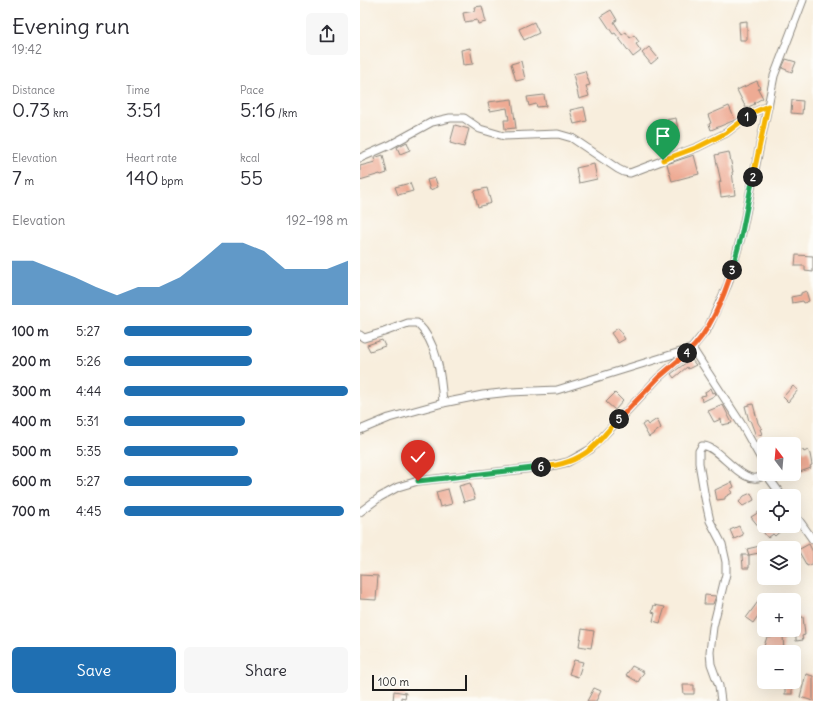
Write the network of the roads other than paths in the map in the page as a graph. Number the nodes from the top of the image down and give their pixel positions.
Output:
1 (803, 0) edge
2 (768, 106) junction
3 (360, 158) edge
4 (360, 335) edge
5 (692, 348) junction
6 (444, 403) junction
7 (360, 430) edge
8 (757, 452) edge
9 (757, 478) edge
10 (360, 512) edge
11 (801, 523) edge
12 (813, 540) edge
13 (721, 701) edge

1 - 2 street
2 - 3 street
2 - 5 street
4 - 6 street
5 - 6 street
5 - 8 street
5 - 10 street
6 - 7 street
9 - 13 street
11 - 12 street

